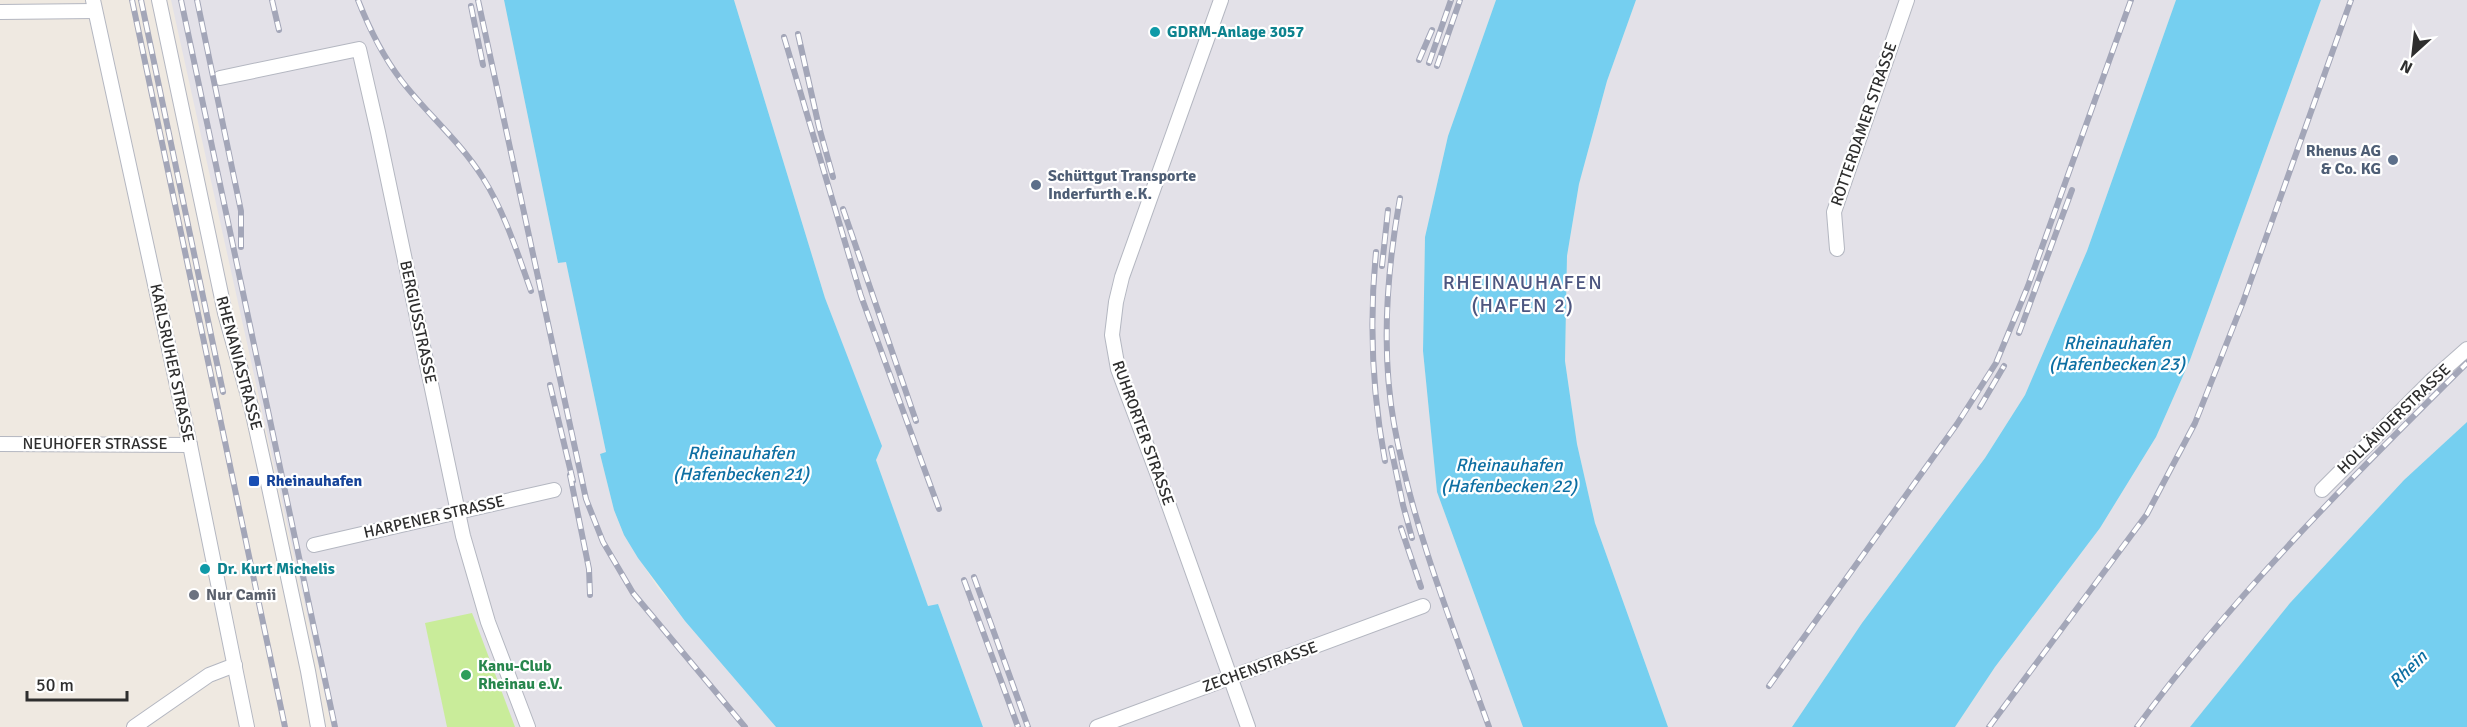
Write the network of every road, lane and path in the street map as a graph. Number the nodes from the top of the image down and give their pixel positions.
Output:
1 (159, 0) edge
2 (1221, 0) edge
3 (1907, 0) edge
4 (94, 6) edge
5 (0, 12) edge
6 (220, 78) dead end
7 (1837, 249) dead end
8 (2467, 349) edge
9 (0, 444) edge
10 (190, 445) junction
11 (554, 490) dead end
12 (2322, 490) dead end
13 (458, 511) junction
14 (314, 544) dead end
15 (1424, 606) dead end
16 (235, 665) junction
17 (1230, 678) junction
18 (134, 727) edge
19 (247, 727) edge
20 (318, 727) edge
21 (528, 727) edge
22 (1097, 727) edge
23 (1248, 727) edge

1 - 20 street, RHENANIASTRASSE
2 - 17 street, RUHRORTER STRASSE
3 - 7 street, ROTTERDAMER STRASSE
4 - 5 street
4 - 10 street, KARLSRUHER STRASSE
6 - 13 street, BERGIUSSTRASSE
8 - 12 street, HOLLÄNDERSTRASSE
9 - 10 street, NEUHOFER STRASSE
10 - 16 street, KARLSRUHER STRASSE
11 - 13 street, HARPENER STRASSE
13 - 14 street, HARPENER STRASSE
13 - 21 street, BERGIUSSTRASSE
15 - 17 street, ZECHENSTRASSE
16 - 18 street
16 - 19 street, KARLSRUHER STRASSE
17 - 22 street, ZECHENSTRASSE
17 - 23 street, RUHRORTER STRASSE

